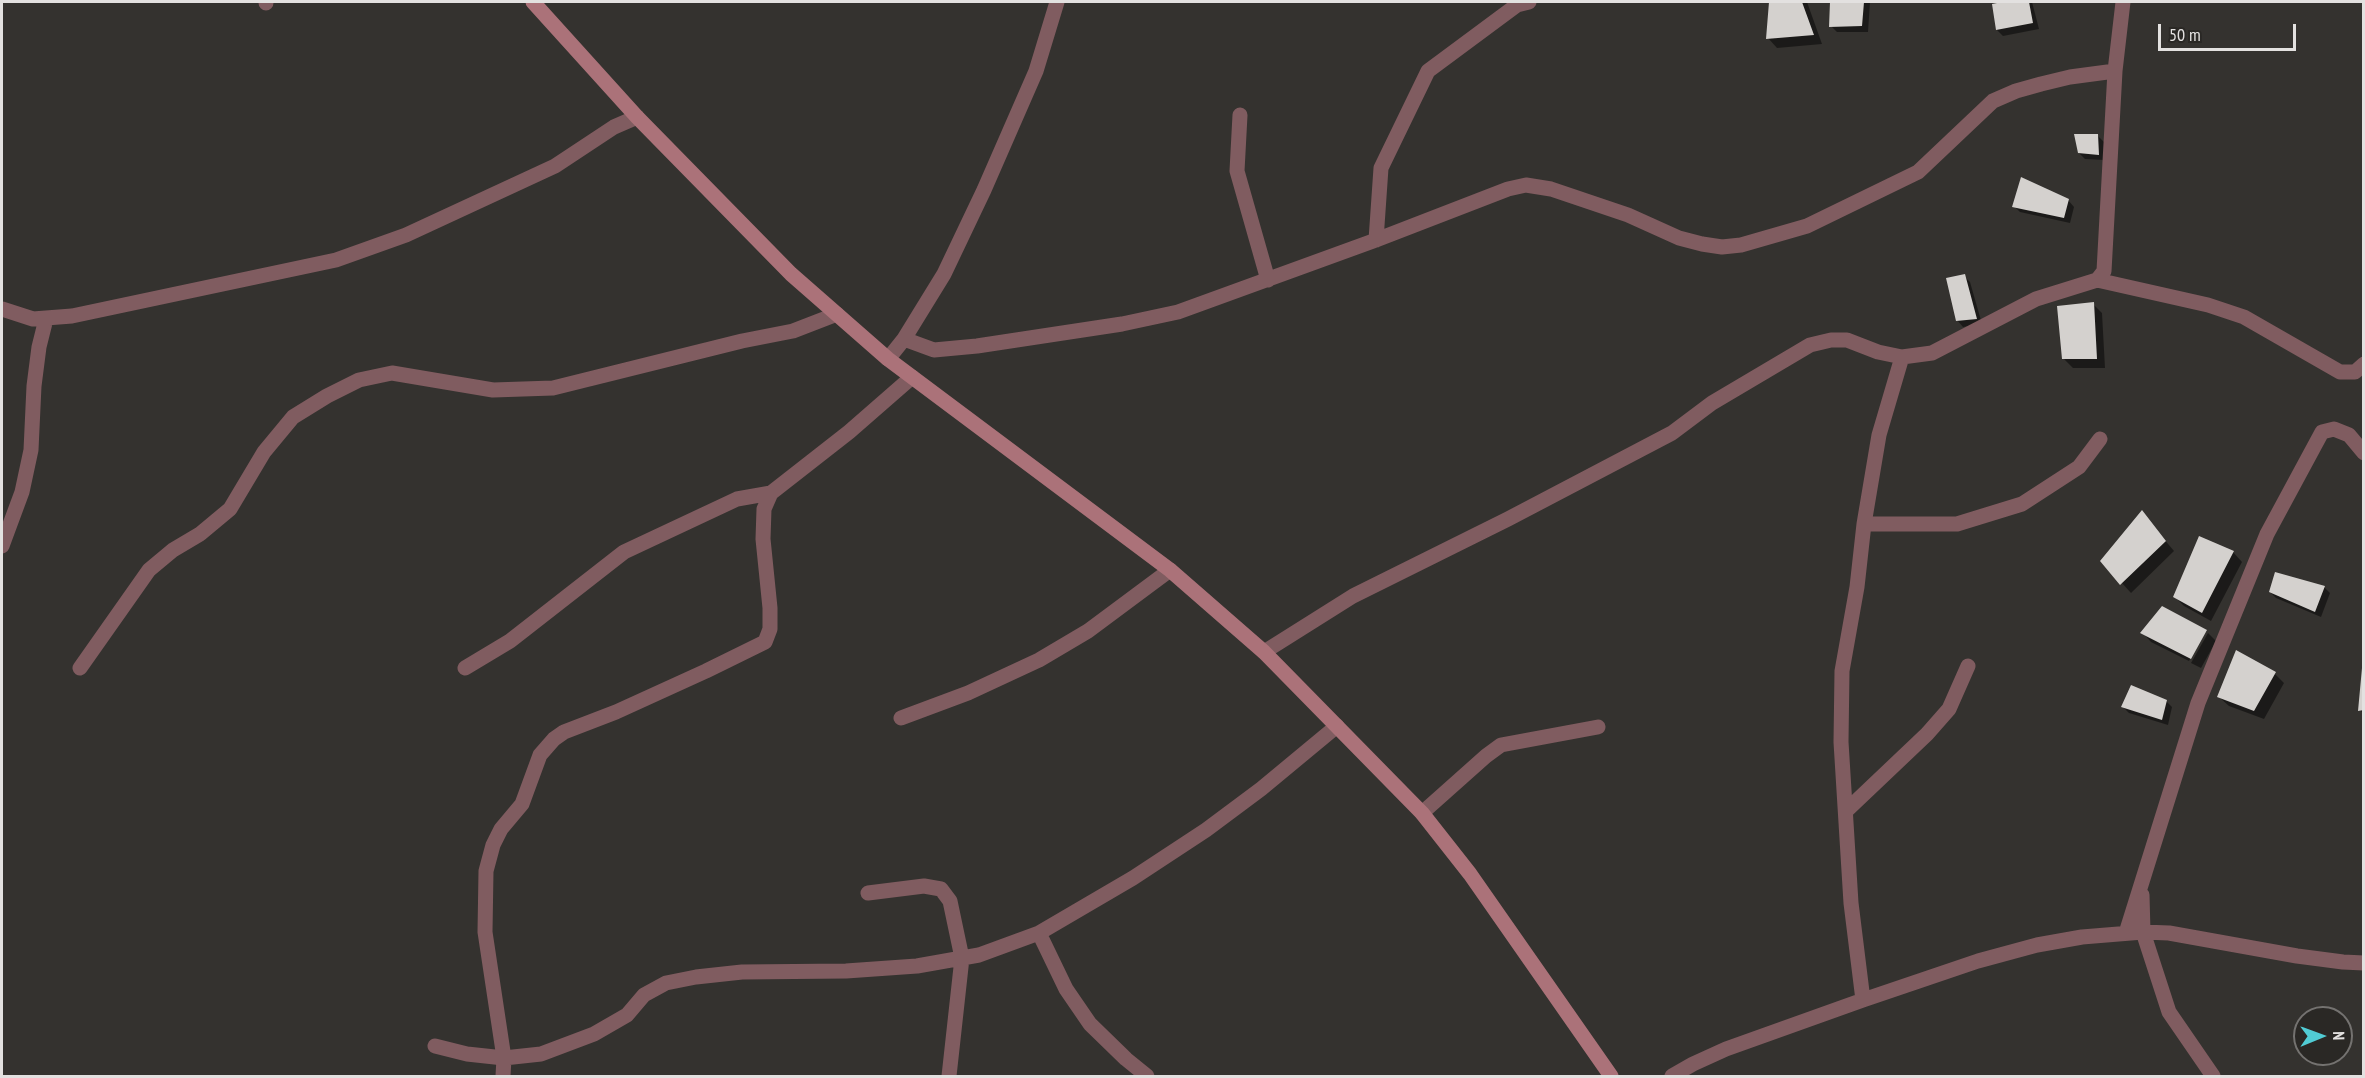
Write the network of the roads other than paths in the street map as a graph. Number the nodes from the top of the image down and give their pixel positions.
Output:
1 (533, 2) edge
2 (1057, 2) edge
3 (2123, 2) edge
4 (1521, 3) edge
5 (2115, 71) junction
6 (1240, 116) dead end
7 (637, 117) junction
8 (1376, 240) junction
9 (1268, 280) junction
10 (2097, 280) junction
11 (2, 309) edge
12 (837, 314) junction
13 (46, 319) junction
14 (904, 339) junction
15 (1902, 357) junction
16 (888, 359) junction
17 (2364, 364) edge
18 (912, 377) junction
19 (2100, 439) dead end
20 (2364, 453) edge
21 (771, 493) junction
22 (1864, 524) junction
23 (2, 546) edge
24 (1170, 570) junction
25 (1264, 652) junction
26 (1968, 666) dead end
27 (80, 668) dead end
28 (465, 668) dead end
29 (902, 718) dead end
30 (1337, 726) junction
31 (1598, 727) dead end
32 (1847, 810) junction
33 (1422, 813) junction
34 (2142, 880) junction
35 (868, 893) dead end
36 (2143, 932) junction
37 (1039, 933) junction
38 (2126, 933) junction
39 (962, 958) junction
40 (2364, 963) edge
41 (1863, 1000) junction
42 (435, 1046) dead end
43 (504, 1058) junction
44 (503, 1077) edge
45 (949, 1077) edge
46 (1147, 1077) edge
47 (1611, 1077) edge
48 (1672, 1077) edge
49 (2213, 1077) edge

1 - 7 main road
2 - 14 street
3 - 5 street
4 - 8 street
5 - 8 street
5 - 10 street
6 - 9 street
7 - 12 main road
7 - 13 street
8 - 9 street
9 - 14 street
10 - 15 street
10 - 17 street
11 - 13 street
12 - 16 main road
12 - 27 street
13 - 23 street
14 - 16 street
15 - 22 street
15 - 25 street
16 - 18 main road
18 - 21 street
18 - 24 main road
19 - 22 street
20 - 34 street
21 - 28 street
21 - 43 street
22 - 32 street
24 - 25 main road
24 - 29 street
25 - 30 main road
26 - 32 street
30 - 33 main road
30 - 37 street
31 - 33 street
32 - 41 street
33 - 47 main road
34 - 36 street
34 - 38 street
35 - 39 street
36 - 38 street
36 - 40 street
36 - 49 street
37 - 39 street
37 - 46 street
38 - 41 street
39 - 43 street
39 - 45 street
41 - 48 street
42 - 43 street
43 - 44 street

